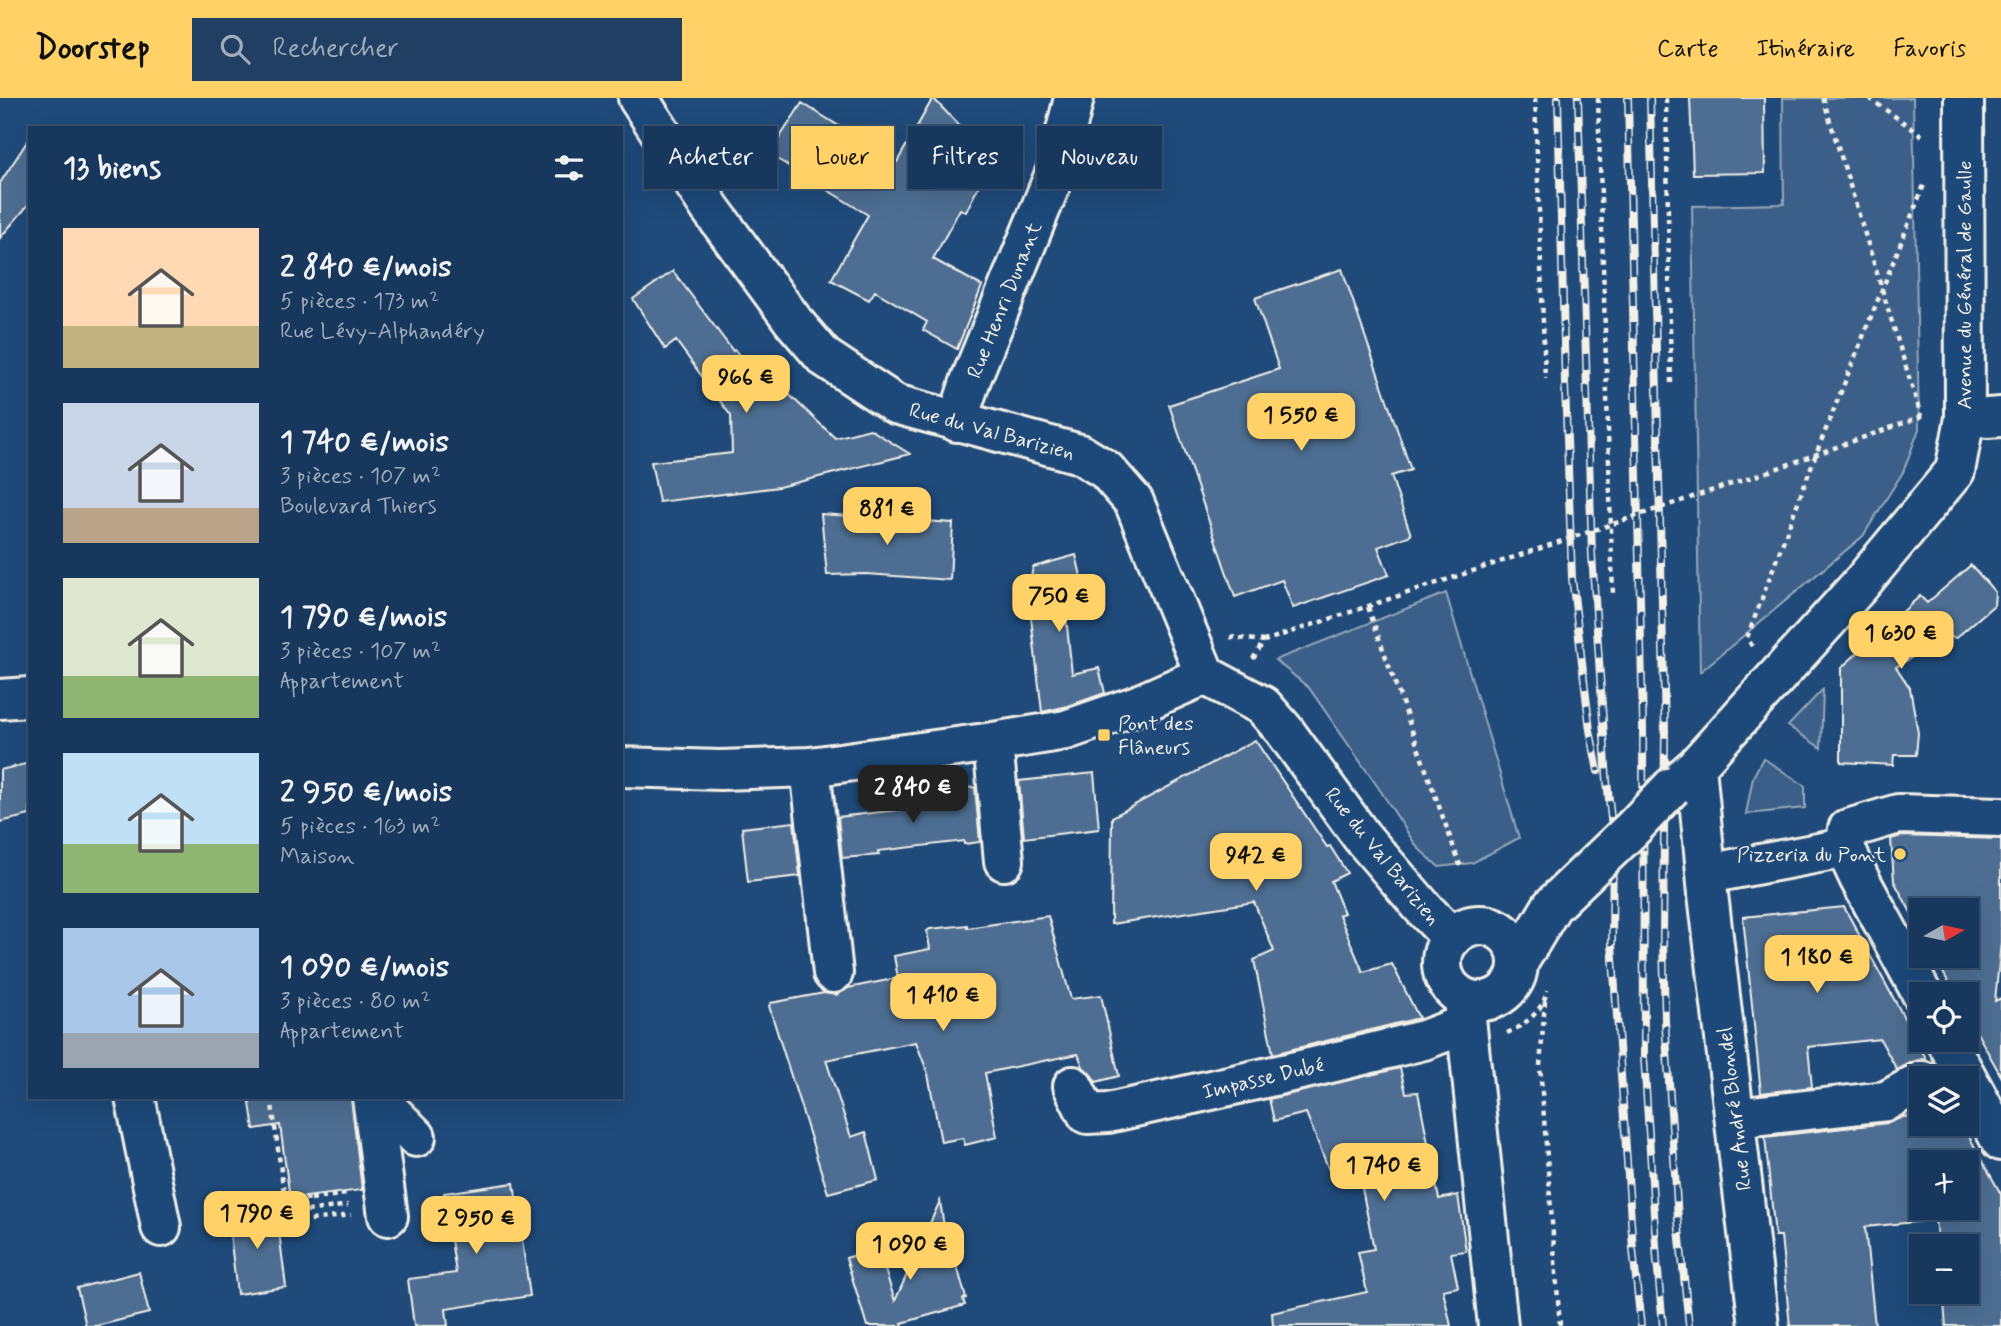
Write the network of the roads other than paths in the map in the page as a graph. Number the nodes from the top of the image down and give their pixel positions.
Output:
1 (638, 98) edge
2 (1074, 98) edge
3 (1964, 98) edge
4 (957, 422) junction
5 (1205, 675) junction
6 (28, 697) edge
7 (0, 699) edge
8 (993, 742) junction
9 (623, 767) edge
10 (810, 767) junction
11 (1684, 776) junction
12 (2001, 817) edge
13 (1847, 839) junction
14 (1004, 861) dead end
15 (1706, 874) junction
16 (1555, 903) junction
17 (1498, 929) junction
18 (1451, 938) junction
19 (1518, 963) junction
20 (833, 973) dead end
21 (1915, 982) edge
22 (1465, 1011) junction
23 (1073, 1086) dead end
24 (1909, 1088) edge
25 (135, 1099) edge
26 (374, 1099) edge
27 (376, 1099) edge
28 (1979, 1107) edge
29 (1735, 1118) junction
30 (416, 1137) dead end
31 (2001, 1141) edge
32 (371, 1215) road end
33 (161, 1227) dead end
34 (1498, 1326) edge
35 (1759, 1326) edge

1 - 4 street, Rue du Val Barizien
2 - 4 street, Rue Henri Dunant
3 - 11 street, Avenue du Général de Gaulle
4 - 5 street, Rue du Val Barizien
5 - 8 street
5 - 18 street, Rue du Val Barizien
6 - 7 street
8 - 10 street
8 - 14 street
9 - 10 street
10 - 20 street
11 - 15 street, Rue André Blondel
11 - 16 street, bridge
12 - 13 street
13 - 15 street
13 - 21 street
15 - 29 street, Rue André Blondel
16 - 17 street
16 - 19 street
17 - 18 street
17 - 19 street
18 - 22 street
19 - 22 street
22 - 23 street, Impasse Dubé
22 - 34 street
24 - 29 street
25 - 33 street
26 - 32 street
27 - 30 street
28 - 31 street
29 - 35 street, Rue André Blondel

